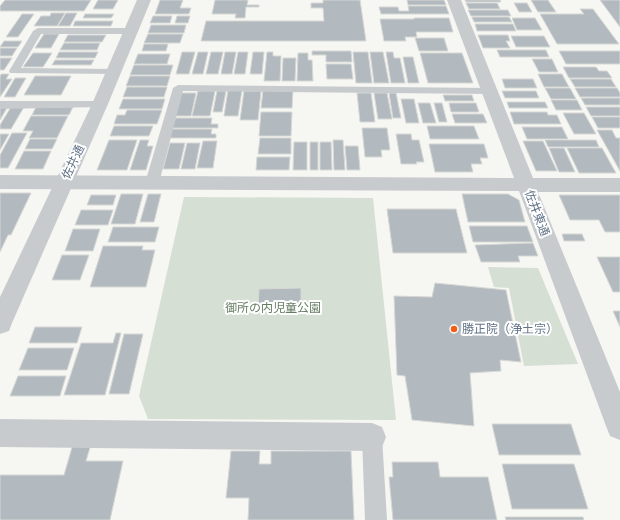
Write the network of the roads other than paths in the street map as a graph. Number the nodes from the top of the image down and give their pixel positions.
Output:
1 (144, 0) edge
2 (454, 0) edge
3 (132, 31) junction
4 (113, 72) junction
5 (490, 91) junction
6 (100, 104) junction
7 (0, 105) edge
8 (0, 182) edge
9 (64, 183) junction
10 (152, 183) junction
11 (526, 185) junction
12 (620, 185) edge
13 (1, 318) edge
14 (620, 426) edge
15 (0, 433) edge
16 (372, 437) joint
17 (376, 520) edge

1 - 3 street, 佐井通
2 - 5 street, 佐井東通
3 - 4 street, 佐井通
3 - 4 lane
4 - 6 street, 佐井通
5 - 10 lane
5 - 11 street, 佐井東通
6 - 7 lane
6 - 9 street, 佐井通
8 - 9 street
9 - 10 street
9 - 13 street, 佐井通
10 - 11 street
11 - 12 street
11 - 14 street, 佐井東通
15 - 16 street
16 - 17 lane

